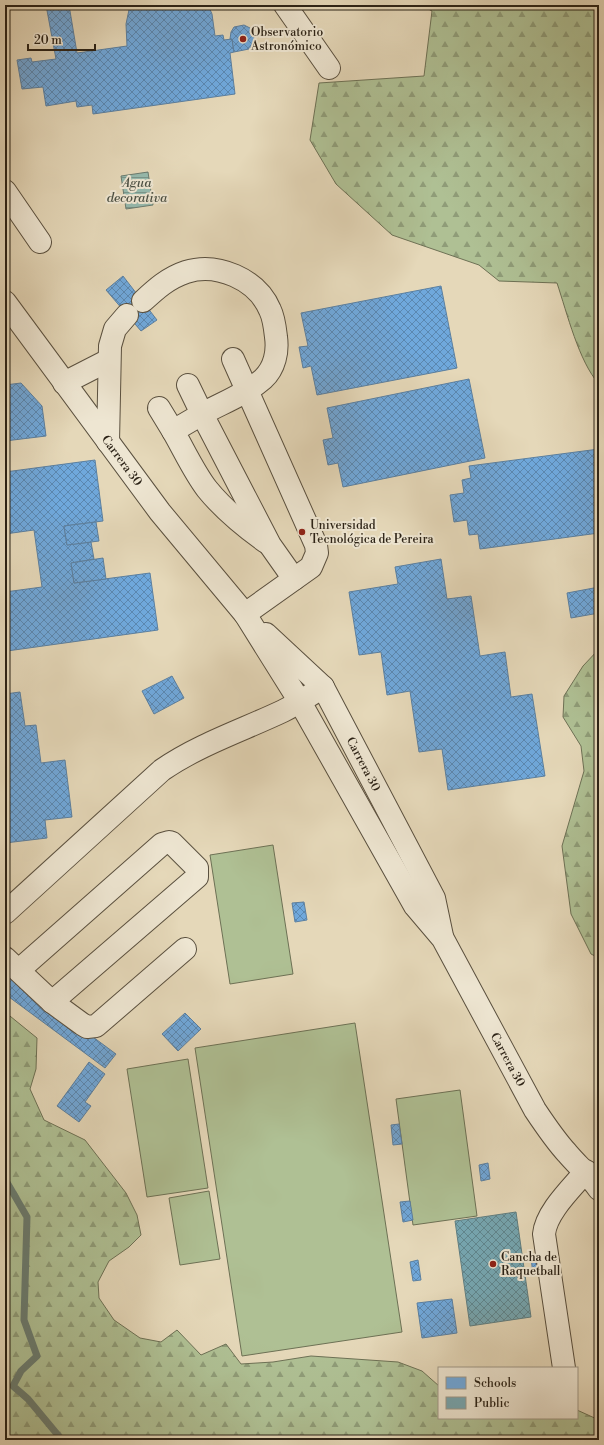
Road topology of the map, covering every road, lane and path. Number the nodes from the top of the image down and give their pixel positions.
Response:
1 (285, 5) edge
2 (329, 68) dead end
3 (5, 191) edge
4 (40, 242) dead end
5 (143, 301) dead end
6 (5, 302) edge
7 (127, 315) dead end
8 (233, 359) dead end
9 (109, 360) junction
10 (64, 384) junction
11 (188, 385) dead end
12 (247, 389) junction
13 (159, 408) dead end
14 (202, 414) junction
15 (173, 431) junction
16 (108, 442) junction
17 (270, 545) junction
18 (294, 579) junction
19 (245, 614) junction
20 (322, 687) junction
21 (300, 702) junction
22 (5, 913) edge
23 (443, 939) junction
24 (185, 949) dead end
25 (12, 964) edge
26 (52, 1002) junction
27 (592, 1175) edge
28 (599, 1189) edge
29 (564, 1367) edge

1 - 2 street
3 - 4 street
5 - 12 street
6 - 10 street, Carrera 30
7 - 9 street
8 - 12 street
9 - 10 street
9 - 16 street
10 - 16 street, Carrera 30
11 - 14 street
12 - 14 street
12 - 18 street
13 - 15 street
14 - 15 street
14 - 17 street
15 - 17 street
16 - 19 street, Carrera 30
17 - 18 street
18 - 19 street
19 - 20 street, Carrera 30
19 - 21 street, Carrera 30
20 - 21 street
20 - 23 street, Carrera 30
21 - 22 street
21 - 23 street, Carrera 30
23 - 27 street, Carrera 30
24 - 26 street
25 - 26 street
25 - 26 street
27 - 28 street, Carrera 30
27 - 29 street

